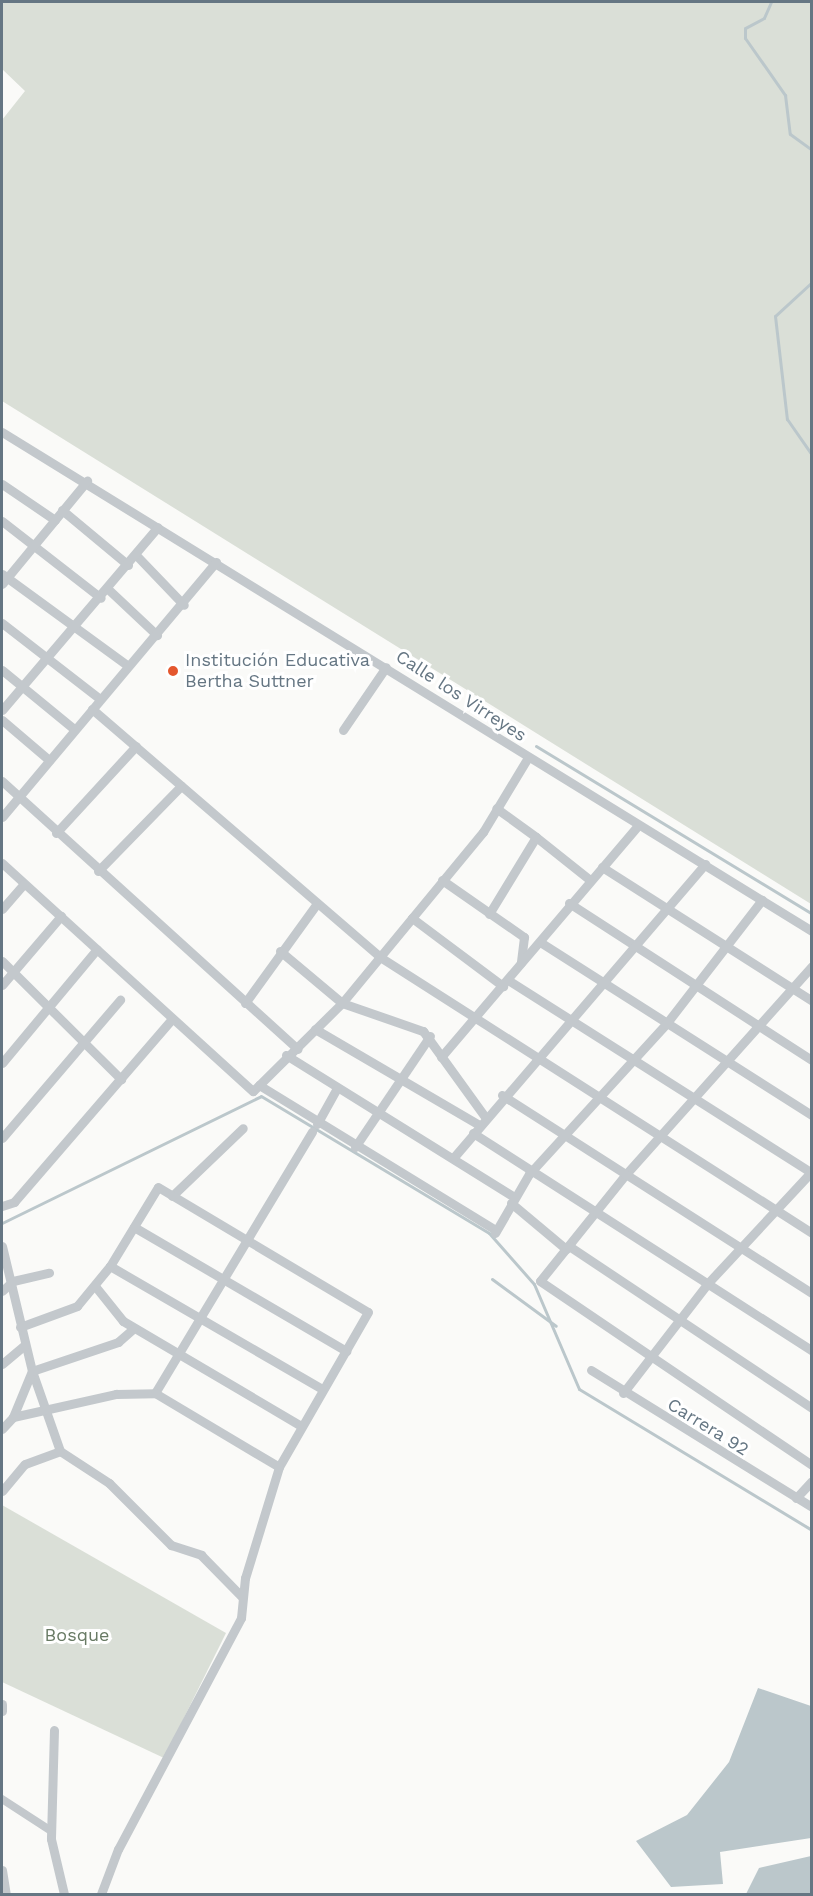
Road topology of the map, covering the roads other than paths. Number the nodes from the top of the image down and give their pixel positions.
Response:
1 (2, 432) edge
2 (87, 481) junction
3 (2, 484) edge
4 (62, 510) junction
5 (55, 520) junction
6 (2, 521) edge
7 (158, 527) junction
8 (34, 549) junction
9 (136, 555) junction
10 (216, 562) junction
11 (128, 565) junction
12 (3, 579) edge
13 (109, 590) junction
14 (101, 598) junction
15 (184, 605) junction
16 (2, 623) edge
17 (76, 624) junction
18 (157, 635) junction
19 (49, 655) junction
20 (128, 666) junction
21 (386, 667) junction
22 (2, 670) edge
23 (24, 685) junction
24 (100, 699) junction
25 (92, 709) junction
26 (2, 710) edge
27 (2, 720) edge
28 (74, 729) junction
29 (343, 730) dead end
30 (136, 746) junction
31 (527, 759) junction
32 (49, 760) junction
33 (2, 781) edge
34 (181, 786) junction
35 (18, 798) junction
36 (496, 808) junction
37 (2, 817) edge
38 (636, 828) junction
39 (56, 833) junction
40 (536, 837) junction
41 (2, 863) edge
42 (705, 864) junction
43 (602, 867) junction
44 (98, 871) junction
45 (442, 880) junction
46 (590, 880) junction
47 (24, 884) junction
48 (762, 900) junction
49 (569, 903) junction
50 (316, 905) junction
51 (2, 909) edge
52 (664, 910) junction
53 (489, 914) junction
54 (61, 916) junction
55 (412, 918) junction
56 (812, 931) edge
57 (524, 937) junction
58 (539, 943) junction
59 (635, 947) junction
60 (97, 949) junction
61 (728, 949) junction
62 (280, 951) junction
63 (380, 957) junction
64 (2, 961) edge
65 (521, 963) junction
66 (812, 966) edge
67 (14, 973) junction
68 (505, 983) junction
69 (603, 984) junction
70 (2, 985) edge
71 (698, 986) junction
72 (792, 989) junction
73 (120, 1000) dead end
74 (812, 1001) edge
75 (245, 1003) junction
76 (342, 1003) junction
77 (47, 1007) junction
78 (476, 1018) junction
79 (172, 1019) junction
80 (571, 1022) junction
81 (666, 1024) junction
82 (759, 1027) junction
83 (315, 1029) junction
84 (430, 1036) junction
85 (86, 1044) junction
86 (298, 1049) junction
87 (286, 1055) junction
88 (441, 1057) junction
89 (534, 1060) junction
90 (812, 1060) edge
91 (634, 1062) junction
92 (2, 1063) edge
93 (728, 1063) junction
94 (402, 1078) junction
95 (121, 1079) junction
96 (259, 1085) junction
97 (337, 1088) junction
98 (502, 1095) junction
99 (598, 1098) junction
100 (697, 1100) junction
101 (379, 1110) junction
102 (812, 1115) edge
103 (479, 1125) junction
104 (243, 1128) dead end
105 (314, 1128) junction
106 (564, 1135) junction
107 (660, 1136) junction
108 (2, 1138) edge
109 (355, 1148) junction
110 (454, 1157) junction
111 (811, 1172) edge
112 (529, 1174) junction
113 (626, 1174) junction
114 (172, 1196) junction
115 (512, 1200) junction
116 (2, 1206) edge
117 (775, 1210) junction
118 (595, 1211) junction
119 (134, 1227) junction
120 (812, 1233) edge
121 (249, 1239) junction
122 (2, 1246) edge
123 (567, 1247) junction
124 (740, 1248) junction
125 (111, 1266) junction
126 (49, 1273) dead end
127 (222, 1281) junction
128 (708, 1283) junction
129 (95, 1286) junction
130 (5, 1287) edge
131 (812, 1293) edge
132 (679, 1318) junction
133 (199, 1320) junction
134 (20, 1327) junction
135 (134, 1328) junction
136 (25, 1345) junction
137 (812, 1351) edge
138 (346, 1352) junction
139 (178, 1354) junction
140 (646, 1357) junction
141 (2, 1364) edge
142 (591, 1370) dead end
143 (32, 1371) junction
144 (322, 1389) junction
145 (155, 1393) junction
146 (622, 1393) junction
147 (812, 1408) edge
148 (46, 1412) junction
149 (13, 1417) junction
150 (301, 1426) junction
151 (2, 1429) edge
152 (60, 1451) junction
153 (812, 1465) edge
154 (279, 1467) junction
155 (812, 1481) edge
156 (2, 1491) edge
157 (796, 1498) junction
158 (812, 1507) edge
159 (242, 1597) junction
160 (2, 1704) edge
161 (2, 1711) edge
162 (54, 1730) dead end
163 (2, 1799) edge
164 (51, 1831) junction
165 (2, 1870) edge
166 (6, 1894) edge
167 (64, 1894) edge
168 (101, 1894) edge

1 - 2 street, Calle los Virreyes
2 - 4 street
2 - 7 street, Calle los Virreyes
3 - 5 street
4 - 5 street
4 - 11 street
5 - 8 street
6 - 8 street
7 - 9 street
7 - 10 street, Calle los Virreyes
8 - 12 street
8 - 14 street
9 - 11 street
9 - 15 street
10 - 15 street
10 - 21 street, Calle los Virreyes
11 - 13 street
12 - 17 street
13 - 14 street
13 - 18 street
14 - 17 street
15 - 18 street
16 - 19 street
17 - 19 street
17 - 20 street
18 - 20 street
19 - 23 street
19 - 24 street
20 - 24 street
21 - 29 street
21 - 31 street, Calle los Virreyes
22 - 23 street
23 - 26 street
23 - 28 street
24 - 25 street
25 - 28 street
25 - 30 street
27 - 32 street
28 - 32 street
30 - 34 street
30 - 39 street
31 - 36 street
31 - 38 street, Calle los Virreyes
32 - 35 street
33 - 35 street
34 - 44 street
34 - 50 street
35 - 37 street
35 - 39 street
36 - 40 street
36 - 45 street
38 - 42 street, Calle los Virreyes
38 - 43 street
39 - 44 street
40 - 46 street
40 - 53 street
41 - 47 street
42 - 48 street, Calle los Virreyes
42 - 52 street
43 - 46 street
43 - 52 street
44 - 75 street
45 - 53 street
45 - 55 street
46 - 49 street
47 - 51 street
47 - 54 street
48 - 56 street, Calle los Virreyes
48 - 61 street
49 - 58 street
49 - 59 street
50 - 62 street
50 - 63 street
52 - 59 street
52 - 61 street
53 - 57 street
54 - 60 street
54 - 67 street
55 - 63 street
55 - 68 street
57 - 58 street
57 - 65 street
58 - 65 street
58 - 69 street
59 - 69 street
59 - 71 street
60 - 77 street
60 - 79 street
61 - 71 street
61 - 72 street
62 - 75 street
62 - 76 street
63 - 76 street
63 - 78 street
64 - 67 street
65 - 68 street
66 - 72 street
67 - 70 street
67 - 77 street
68 - 78 street
68 - 80 street
69 - 80 street
69 - 81 street
71 - 81 street
71 - 82 street
72 - 74 street
72 - 82 street
73 - 85 street
75 - 86 street
76 - 83 street
76 - 84 street
77 - 85 street
77 - 92 street
78 - 88 street
78 - 89 street
79 - 95 street
79 - 96 street
80 - 89 street
80 - 91 street
81 - 91 street
81 - 93 street
82 - 90 street
82 - 93 street
83 - 86 street
83 - 94 street
84 - 88 street
84 - 94 street
85 - 95 street
85 - 108 street
86 - 87 street
87 - 96 street
87 - 97 street
88 - 103 street
89 - 98 street
89 - 99 street
91 - 99 street
91 - 100 street
93 - 100 street
93 - 102 street
94 - 101 street
94 - 103 street
95 - 116 street
96 - 105 street
97 - 101 street
97 - 105 street
98 - 103 street
98 - 106 street
99 - 106 street
99 - 107 street
100 - 107 street
100 - 111 street
101 - 109 street
101 - 110 street
103 - 110 street
103 - 112 street
104 - 114 street
105 - 109 street
105 - 121 street
106 - 112 street
106 - 113 street
107 - 113 street
107 - 117 street
109 - 115 street
110 - 115 street
111 - 117 street
112 - 115 street
112 - 118 street
113 - 118 street
113 - 124 street
114 - 119 street
114 - 121 street
115 - 123 street
117 - 120 street
117 - 124 street
118 - 123 street
118 - 128 street
119 - 125 street
119 - 127 street
121 - 127 street
121 - 138 street
122 - 130 street
123 - 132 street
123 - 140 street
124 - 128 street
124 - 131 street
125 - 129 street
125 - 133 street
126 - 130 street
127 - 133 street
127 - 138 street
128 - 132 street
128 - 137 street
129 - 134 street
129 - 135 street
130 - 134 street
132 - 140 street
132 - 147 street
133 - 139 street
133 - 144 street
134 - 136 street
135 - 139 street
135 - 143 street
136 - 141 street
136 - 143 street
138 - 144 street
139 - 145 street
139 - 150 street
140 - 146 street
140 - 153 street
142 - 146 street, Carrera 92
143 - 148 street
143 - 149 street
144 - 150 street
145 - 148 street
145 - 154 street
146 - 157 street, Carrera 92
148 - 149 street
148 - 152 street
149 - 151 street
150 - 154 street
152 - 156 street
152 - 159 street
154 - 159 street
155 - 157 street
157 - 158 street, Carrera 92
159 - 168 street
160 - 161 street
162 - 164 street
163 - 164 street
164 - 167 street
165 - 166 street

